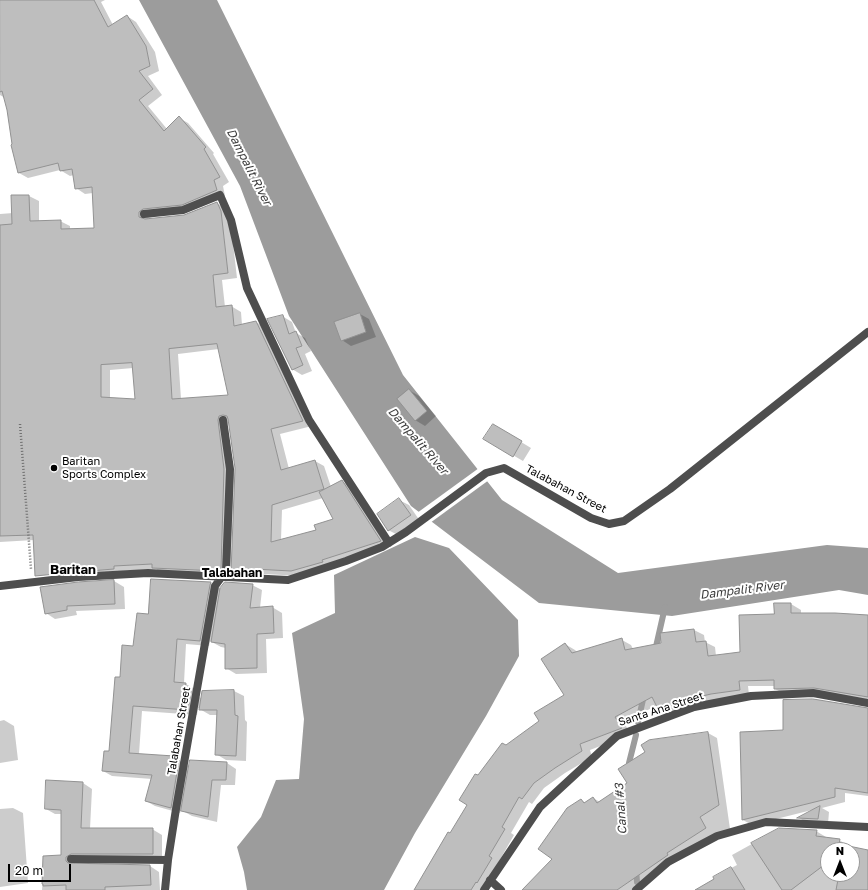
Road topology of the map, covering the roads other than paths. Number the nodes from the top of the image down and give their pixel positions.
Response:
1 (144, 214) dead end
2 (868, 332) edge
3 (222, 420) dead end
4 (389, 543) junction
5 (222, 578) junction
6 (0, 586) edge
7 (868, 703) edge
8 (868, 827) edge
9 (71, 859) dead end
10 (168, 860) junction
11 (490, 880) junction
12 (165, 890) edge
13 (484, 890) edge
14 (501, 890) edge
15 (636, 890) edge

1 - 4 street
2 - 4 street, Talabahan Street
3 - 5 street
4 - 5 street, Talabahan Street
5 - 6 street, Talabahan Street
5 - 10 street, Talabahan Street
7 - 11 street, Santa Ana Street
8 - 15 street
9 - 10 street
10 - 12 street, Talabahan Street
11 - 13 street, Santa Ana Street
11 - 14 street

